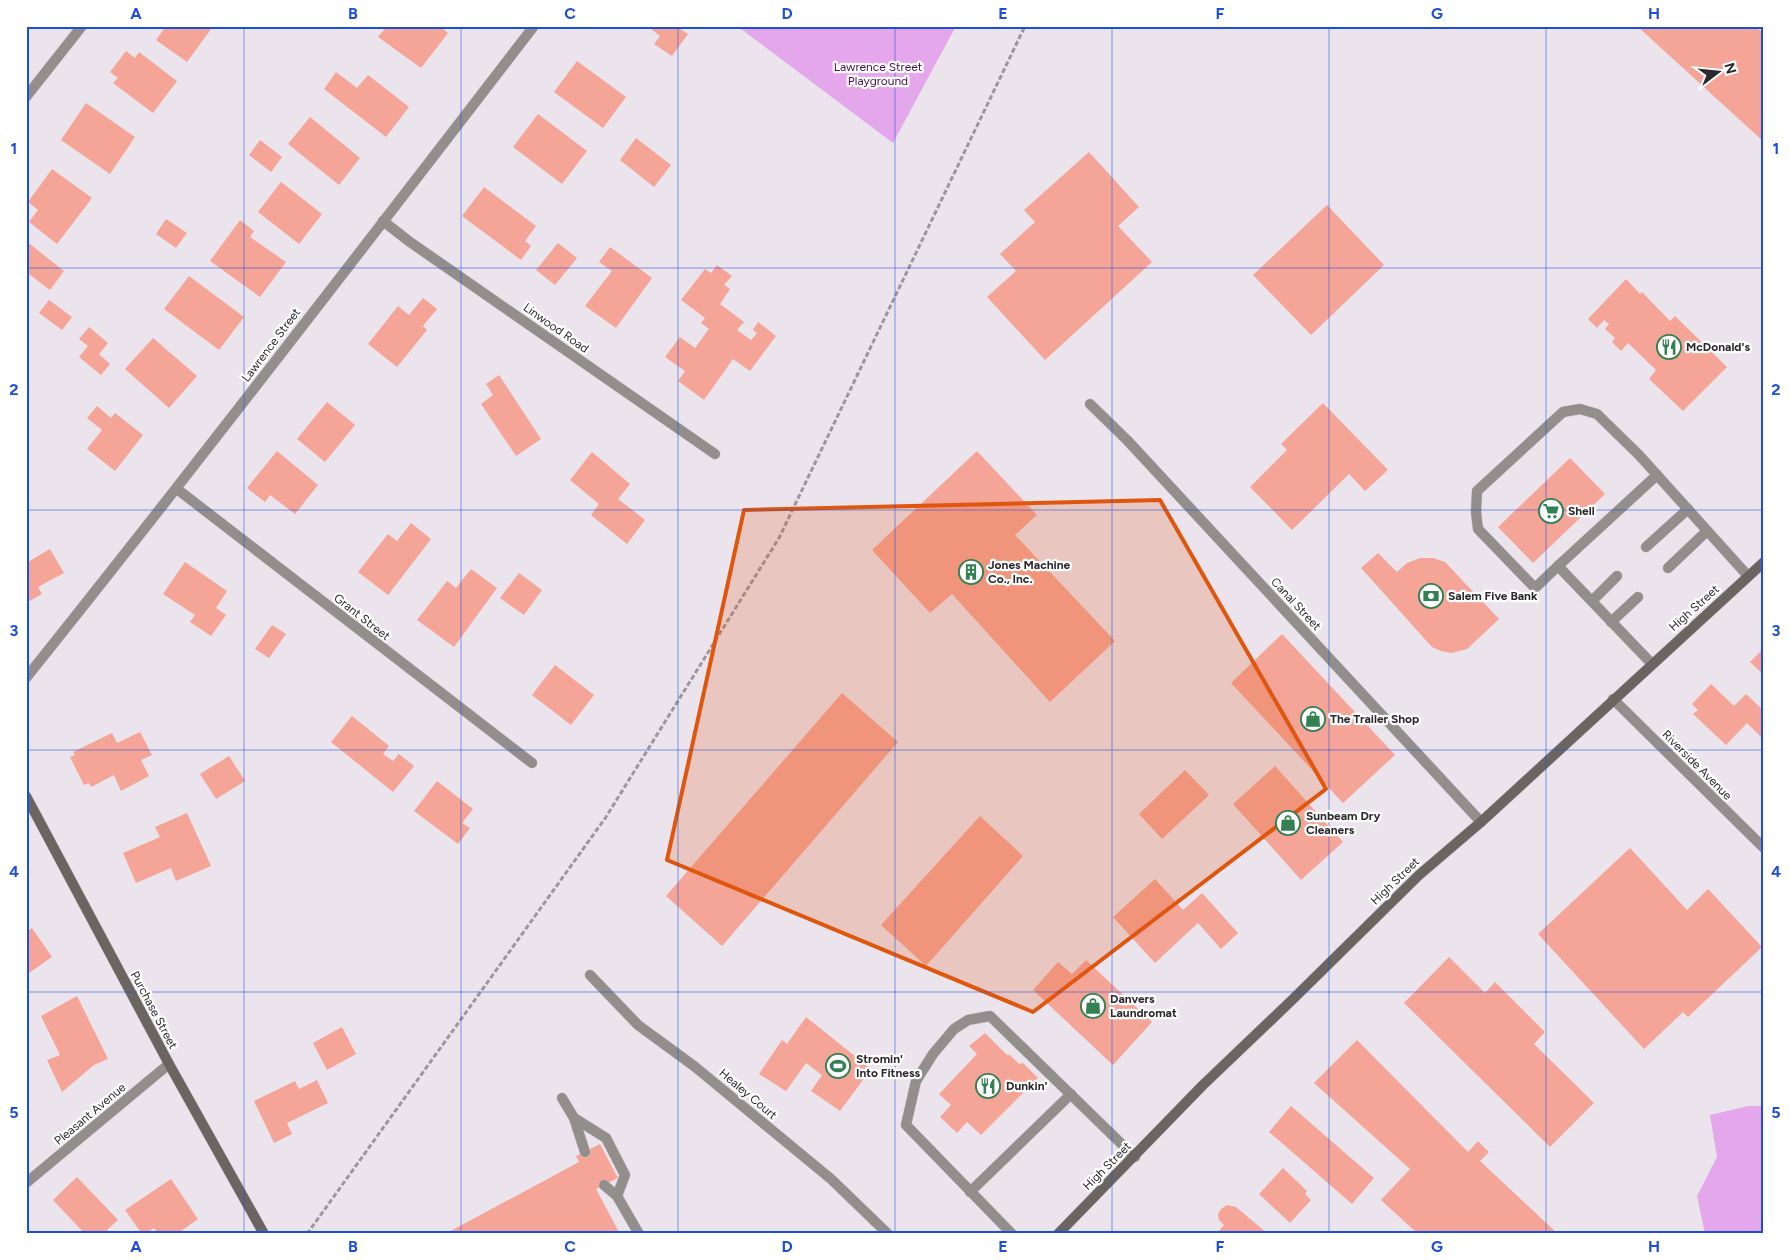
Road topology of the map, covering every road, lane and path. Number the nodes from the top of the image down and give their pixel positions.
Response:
1 (82, 26) edge
2 (534, 26) edge
3 (1025, 26) edge
4 (26, 97) edge
5 (383, 221) junction
6 (1090, 404) dead end
7 (715, 454) dead end
8 (1657, 475) junction
9 (177, 489) junction
10 (1688, 509) junction
11 (1708, 531) junction
12 (1646, 547) dead end
13 (1764, 562) edge
14 (1558, 566) junction
15 (1668, 568) dead end
16 (1617, 576) dead end
17 (1748, 576) junction
18 (1638, 597) dead end
19 (1592, 601) junction
20 (1611, 622) junction
21 (1652, 664) junction
22 (26, 678) edge
23 (1613, 699) junction
24 (532, 763) dead end
25 (26, 796) edge
26 (1481, 822) junction
27 (1764, 848) edge
28 (590, 975) dead end
29 (169, 1064) junction
30 (1071, 1094) junction
31 (562, 1098) dead end
32 (574, 1118) junction
33 (585, 1152) dead end
34 (1135, 1157) junction
35 (26, 1183) edge
36 (604, 1185) dead end
37 (970, 1192) junction
38 (616, 1196) junction
39 (264, 1234) edge
40 (307, 1234) edge
41 (638, 1234) edge
42 (888, 1234) edge
43 (1012, 1234) edge
44 (1058, 1234) edge

1 - 4 street
2 - 5 street, Lawrence Street
3 - 40 path
5 - 7 street, Linwood Road
5 - 9 street, Lawrence Street
6 - 26 street, Canal Street
8 - 10 street
8 - 14 street
8 - 14 street
9 - 22 street, Lawrence Street
9 - 24 street, Grant Street
10 - 11 street
10 - 12 street
11 - 15 street
11 - 17 street
13 - 17 main road, High Street
14 - 19 street
16 - 19 street
17 - 21 main road, High Street
18 - 20 street
19 - 20 street
20 - 21 street
21 - 23 main road, High Street
23 - 26 main road, High Street
23 - 27 street, Riverside Avenue
25 - 29 main road, Purchase Street
26 - 34 main road, High Street
28 - 42 street, Healey Court
29 - 35 street, Pleasant Avenue
29 - 39 main road, Purchase Street
30 - 34 street
30 - 37 street
30 - 37 street
31 - 32 street
32 - 33 street
32 - 38 street
34 - 44 main road, High Street
36 - 38 street
37 - 43 street
38 - 41 street

